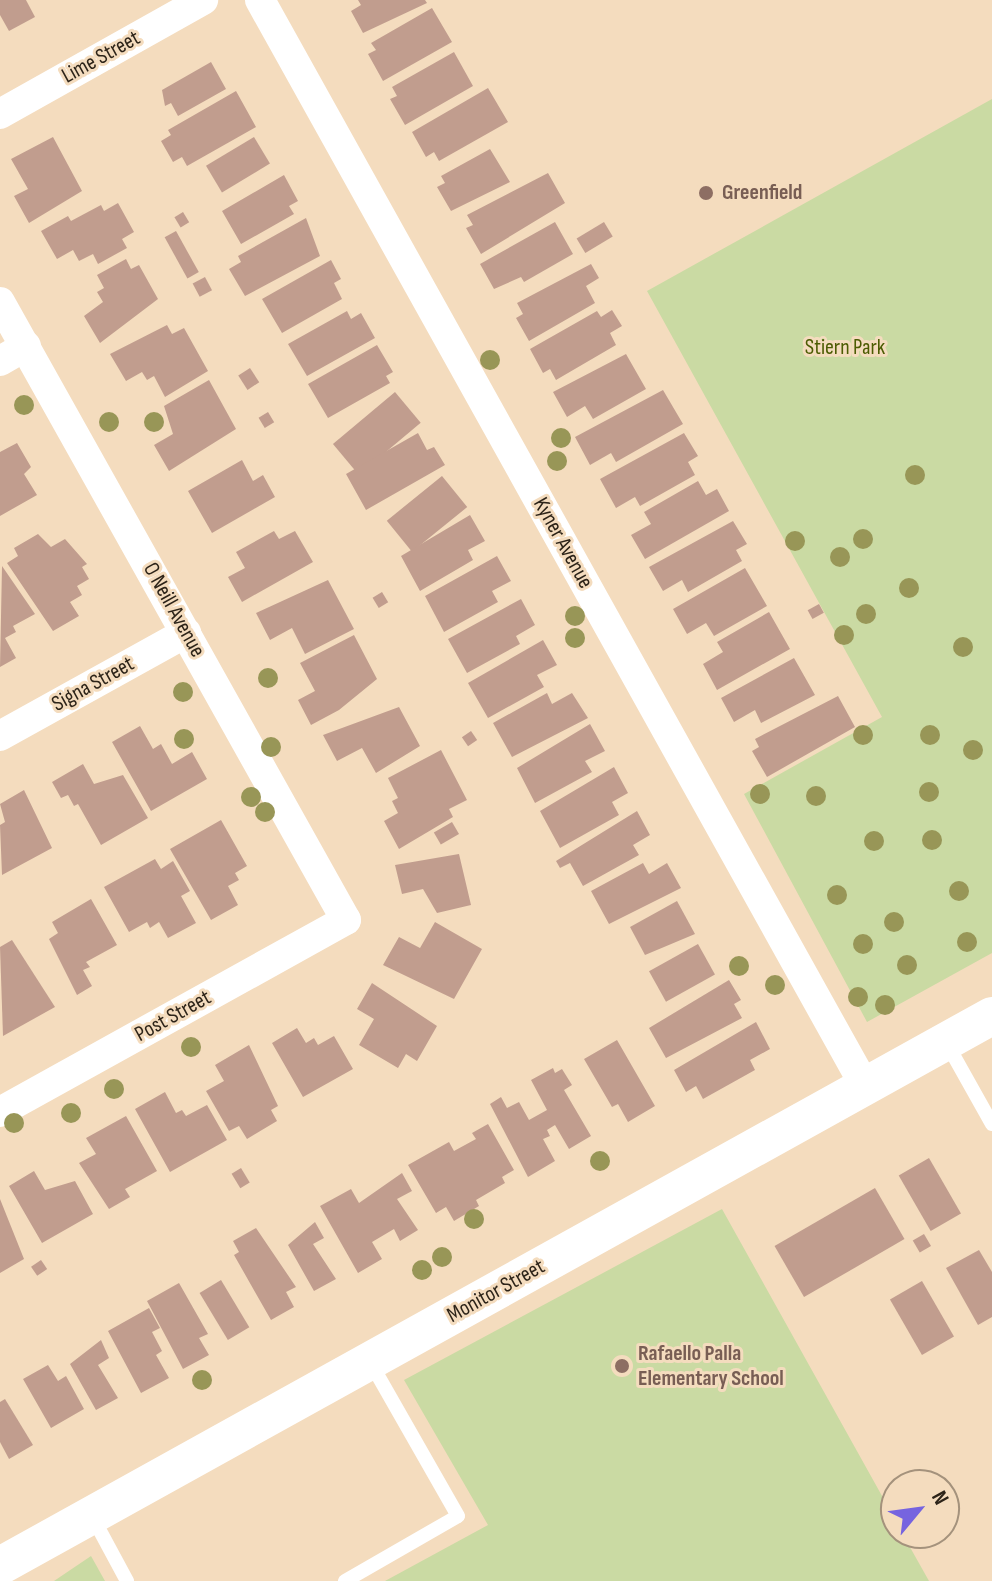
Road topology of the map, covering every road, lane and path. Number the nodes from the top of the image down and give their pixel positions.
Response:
1 (203, 0) edge
2 (260, 0) edge
3 (0, 114) edge
4 (0, 302) edge
5 (26, 346) junction
6 (0, 361) edge
7 (186, 633) junction
8 (0, 736) edge
9 (346, 920) joint
10 (992, 1016) edge
11 (946, 1041) junction
12 (865, 1086) junction
13 (0, 1112) edge
14 (992, 1124) edge
15 (370, 1361) junction
16 (92, 1516) junction
17 (0, 1566) edge
18 (127, 1581) edge
19 (345, 1581) edge

1 - 3 street, Lime Street
2 - 12 street, Kyner Avenue
4 - 5 street, O Neill Avenue
5 - 6 street
5 - 7 street, O Neill Avenue
7 - 8 street, Signa Street
7 - 9 street, O Neill Avenue
9 - 13 street, Post Street
10 - 11 street, Monitor Street
11 - 12 street, Monitor Street
11 - 14 lane
12 - 15 street, Monitor Street
15 - 16 street, Monitor Street
15 - 19 lane
16 - 17 street, Monitor Street
16 - 18 lane

